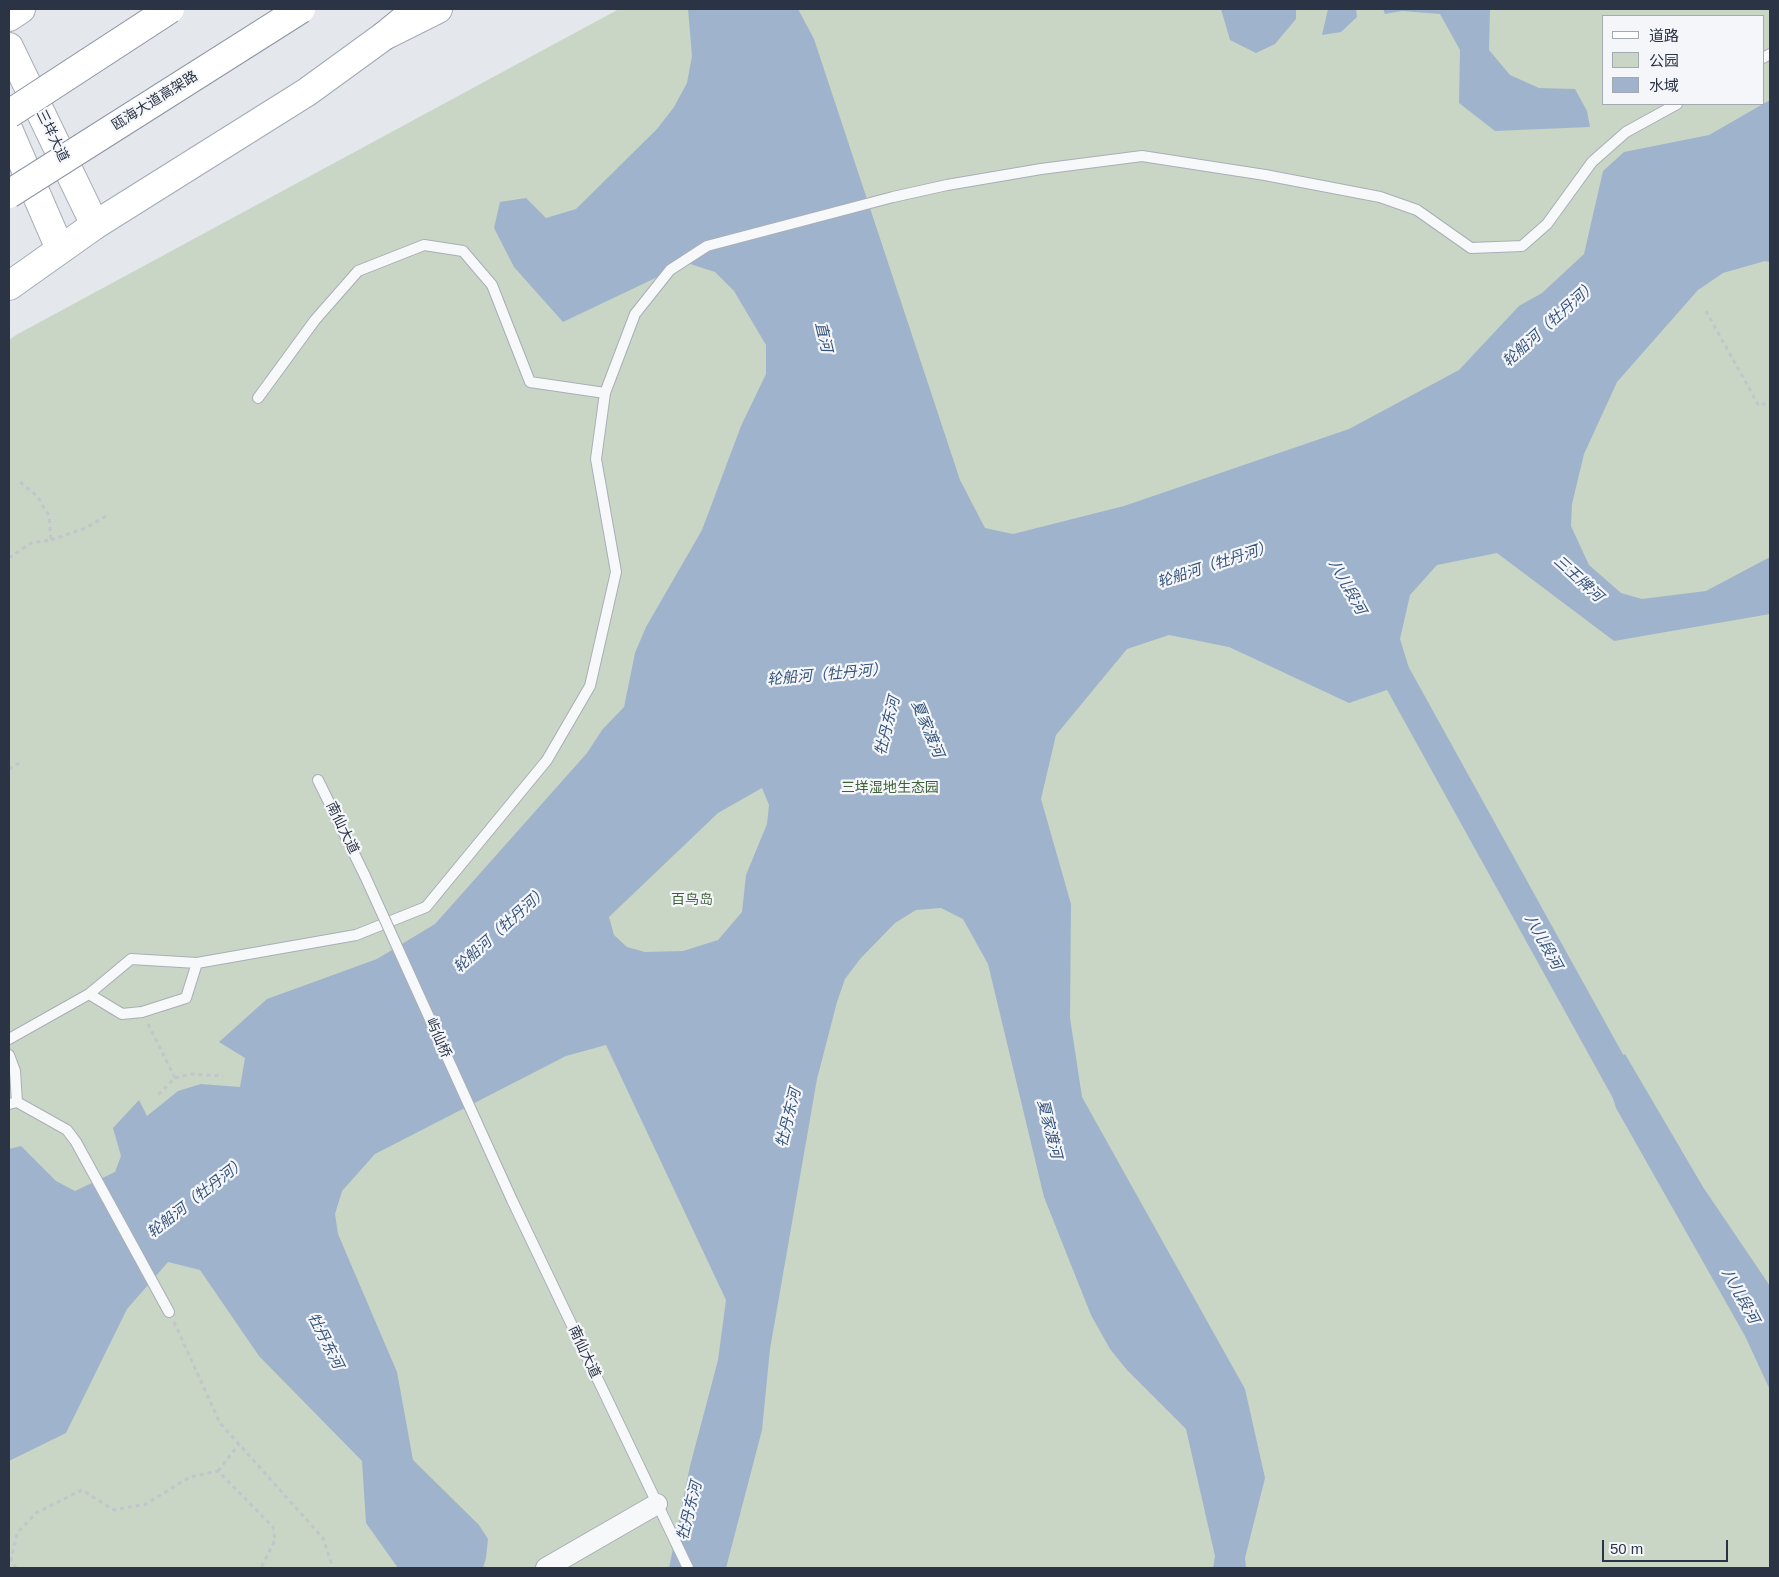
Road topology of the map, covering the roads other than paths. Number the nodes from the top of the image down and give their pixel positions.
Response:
1 (22, 9) edge
2 (170, 9) edge
3 (301, 9) edge
4 (417, 9) edge
5 (438, 9) edge
6 (9, 17) edge
7 (384, 36) junction
8 (9, 47) edge
9 (1675, 105) edge
10 (9, 114) edge
11 (9, 131) edge
12 (9, 194) edge
13 (95, 225) junction
14 (60, 249) junction
15 (9, 286) edge
16 (605, 393) junction
17 (258, 398) dead end
18 (318, 780) dead end
19 (365, 876) joint
20 (197, 963) junction
21 (89, 994) junction
22 (9, 1039) edge
23 (9, 1055) edge
24 (13, 1103) edge
25 (512, 1200) joint
26 (169, 1312) road end
27 (657, 1504) junction
28 (546, 1568) edge
29 (688, 1568) edge

1 - 6 main road
2 - 10 main road, bridge
3 - 12 main road, 瓯海大道高架路, bridge
4 - 7 main road
5 - 7 main road
7 - 13 main road
8 - 13 main road, 三垟大道
9 - 16 lane
11 - 14 main road
13 - 14 main road
14 - 15 main road
16 - 17 lane
16 - 20 lane
18 - 19 lane, 南仙大道
19 - 25 lane, 屿仙桥, bridge
20 - 21 lane
20 - 21 lane
21 - 22 lane
23 - 24 lane
24 - 26 lane
25 - 27 lane, 南仙大道
27 - 28 street
27 - 29 lane, 南仙大道

